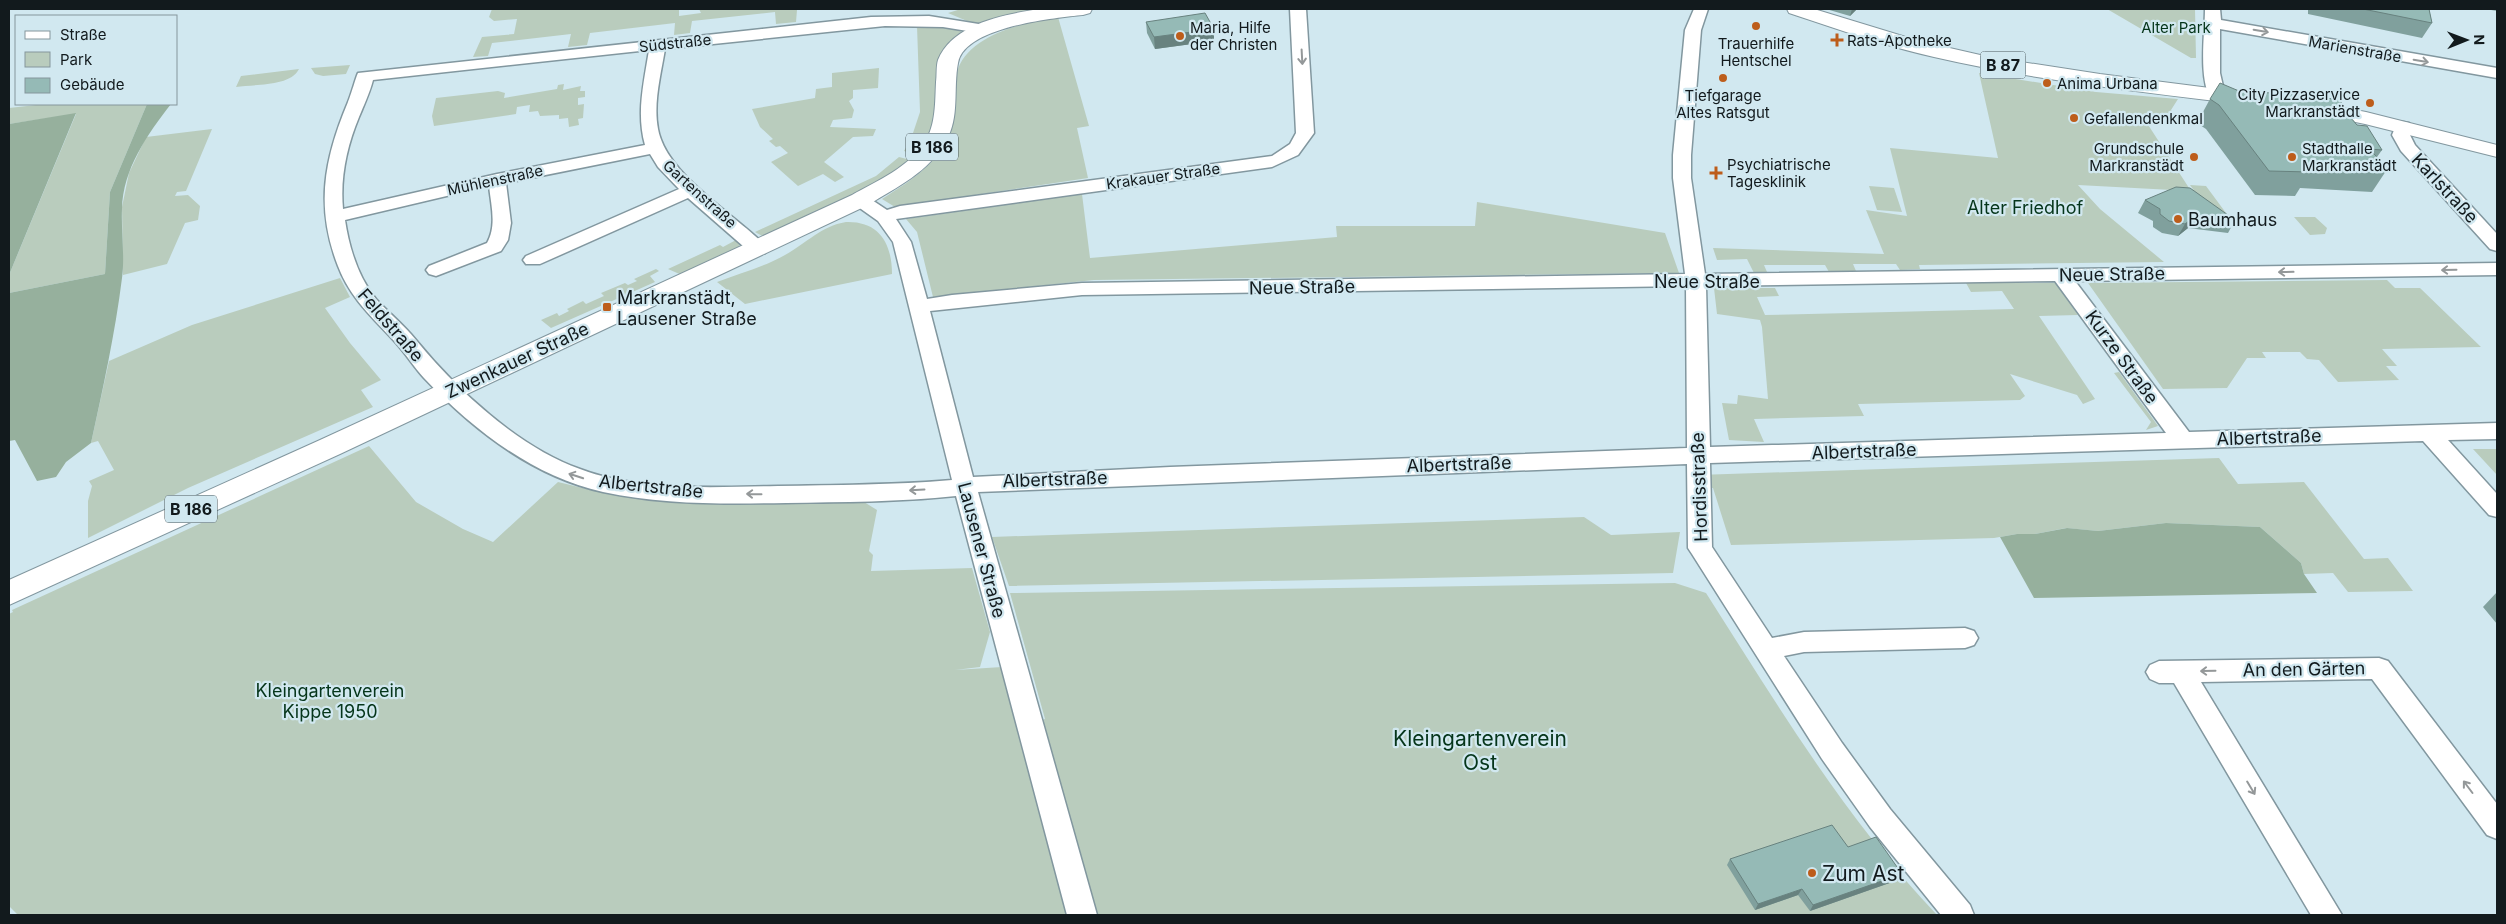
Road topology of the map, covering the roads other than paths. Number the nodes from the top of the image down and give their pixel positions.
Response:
1 (1071, 9) edge
2 (1298, 9) edge
3 (1701, 9) edge
4 (1796, 9) edge
5 (934, 15) edge
6 (2213, 16) edge
7 (986, 29) junction
8 (658, 45) junction
9 (2497, 73) edge
10 (364, 76) joint
11 (2217, 95) junction
12 (2403, 127) junction
13 (655, 148) junction
14 (2497, 152) edge
15 (497, 179) junction
16 (692, 190) junction
17 (860, 200) junction
18 (336, 216) junction
19 (885, 218) junction
20 (503, 230) junction
21 (2497, 245) edge
22 (758, 249) junction
23 (508, 257) dead end
24 (533, 260) dead end
25 (2497, 269) edge
26 (436, 270) dead end
27 (2060, 275) junction
28 (1696, 280) junction
29 (918, 307) junction
30 (452, 390) junction
31 (2497, 431) edge
32 (2428, 432) junction
33 (2183, 440) junction
34 (1697, 456) junction
35 (965, 488) junction
36 (2497, 509) edge
37 (9, 593) edge
38 (1966, 638) dead end
39 (1765, 650) junction
40 (2497, 826) edge
41 (1082, 915) edge
42 (1959, 915) edge
43 (2327, 915) edge

1 - 7 main road, Zwenkauer Straße / B 186
2 -> 19 street, Krakauer Straße
3 - 28 street, Hordisstraße
4 - 11 main road, B 87
5 - 7 street, Südstraße
5 - 8 street, Südstraße
6 -> 9 street, Marienstraße
6 - 11 street
7 - 17 main road, Zwenkauer Straße / B 186
8 - 10 street, Südstraße
8 - 13 street, Gartenstraße
10 - 18 street, Feldstraße
11 - 12 main road, B 87
12 - 14 main road, B 87
12 - 21 street, Karlstraße
13 - 15 street, Mühlenstraße
13 - 16 street, Gartenstraße
15 - 18 street, Mühlenstraße
15 - 20 street
16 - 22 street, Gartenstraße
16 - 24 street
17 - 19 street, Lausener Straße
17 - 22 main road, Zwenkauer Straße / B 186
18 - 30 street, Feldstraße
19 - 29 street, Lausener Straße
20 - 23 street
20 - 26 street
22 - 30 main road, Zwenkauer Straße / B 186
25 -> 27 street, Neue Straße
27 - 28 street, Neue Straße
27 - 33 street, Kurze Straße
28 - 29 street, Neue Straße
28 - 34 street, Hordisstraße
29 - 35 street, Lausener Straße
35 -> 30 street, Albertstraße
30 - 37 main road, Zwenkauer Straße / B 186
31 - 32 street, Albertstraße
32 - 33 street, Albertstraße
32 - 36 street
33 - 34 street, Albertstraße
34 - 35 street, Albertstraße
34 - 39 street, Hordisstraße
35 - 41 street, Lausener Straße
38 - 39 street
39 - 42 street, Hordisstraße
40 -> 43 street, An den Gärten

